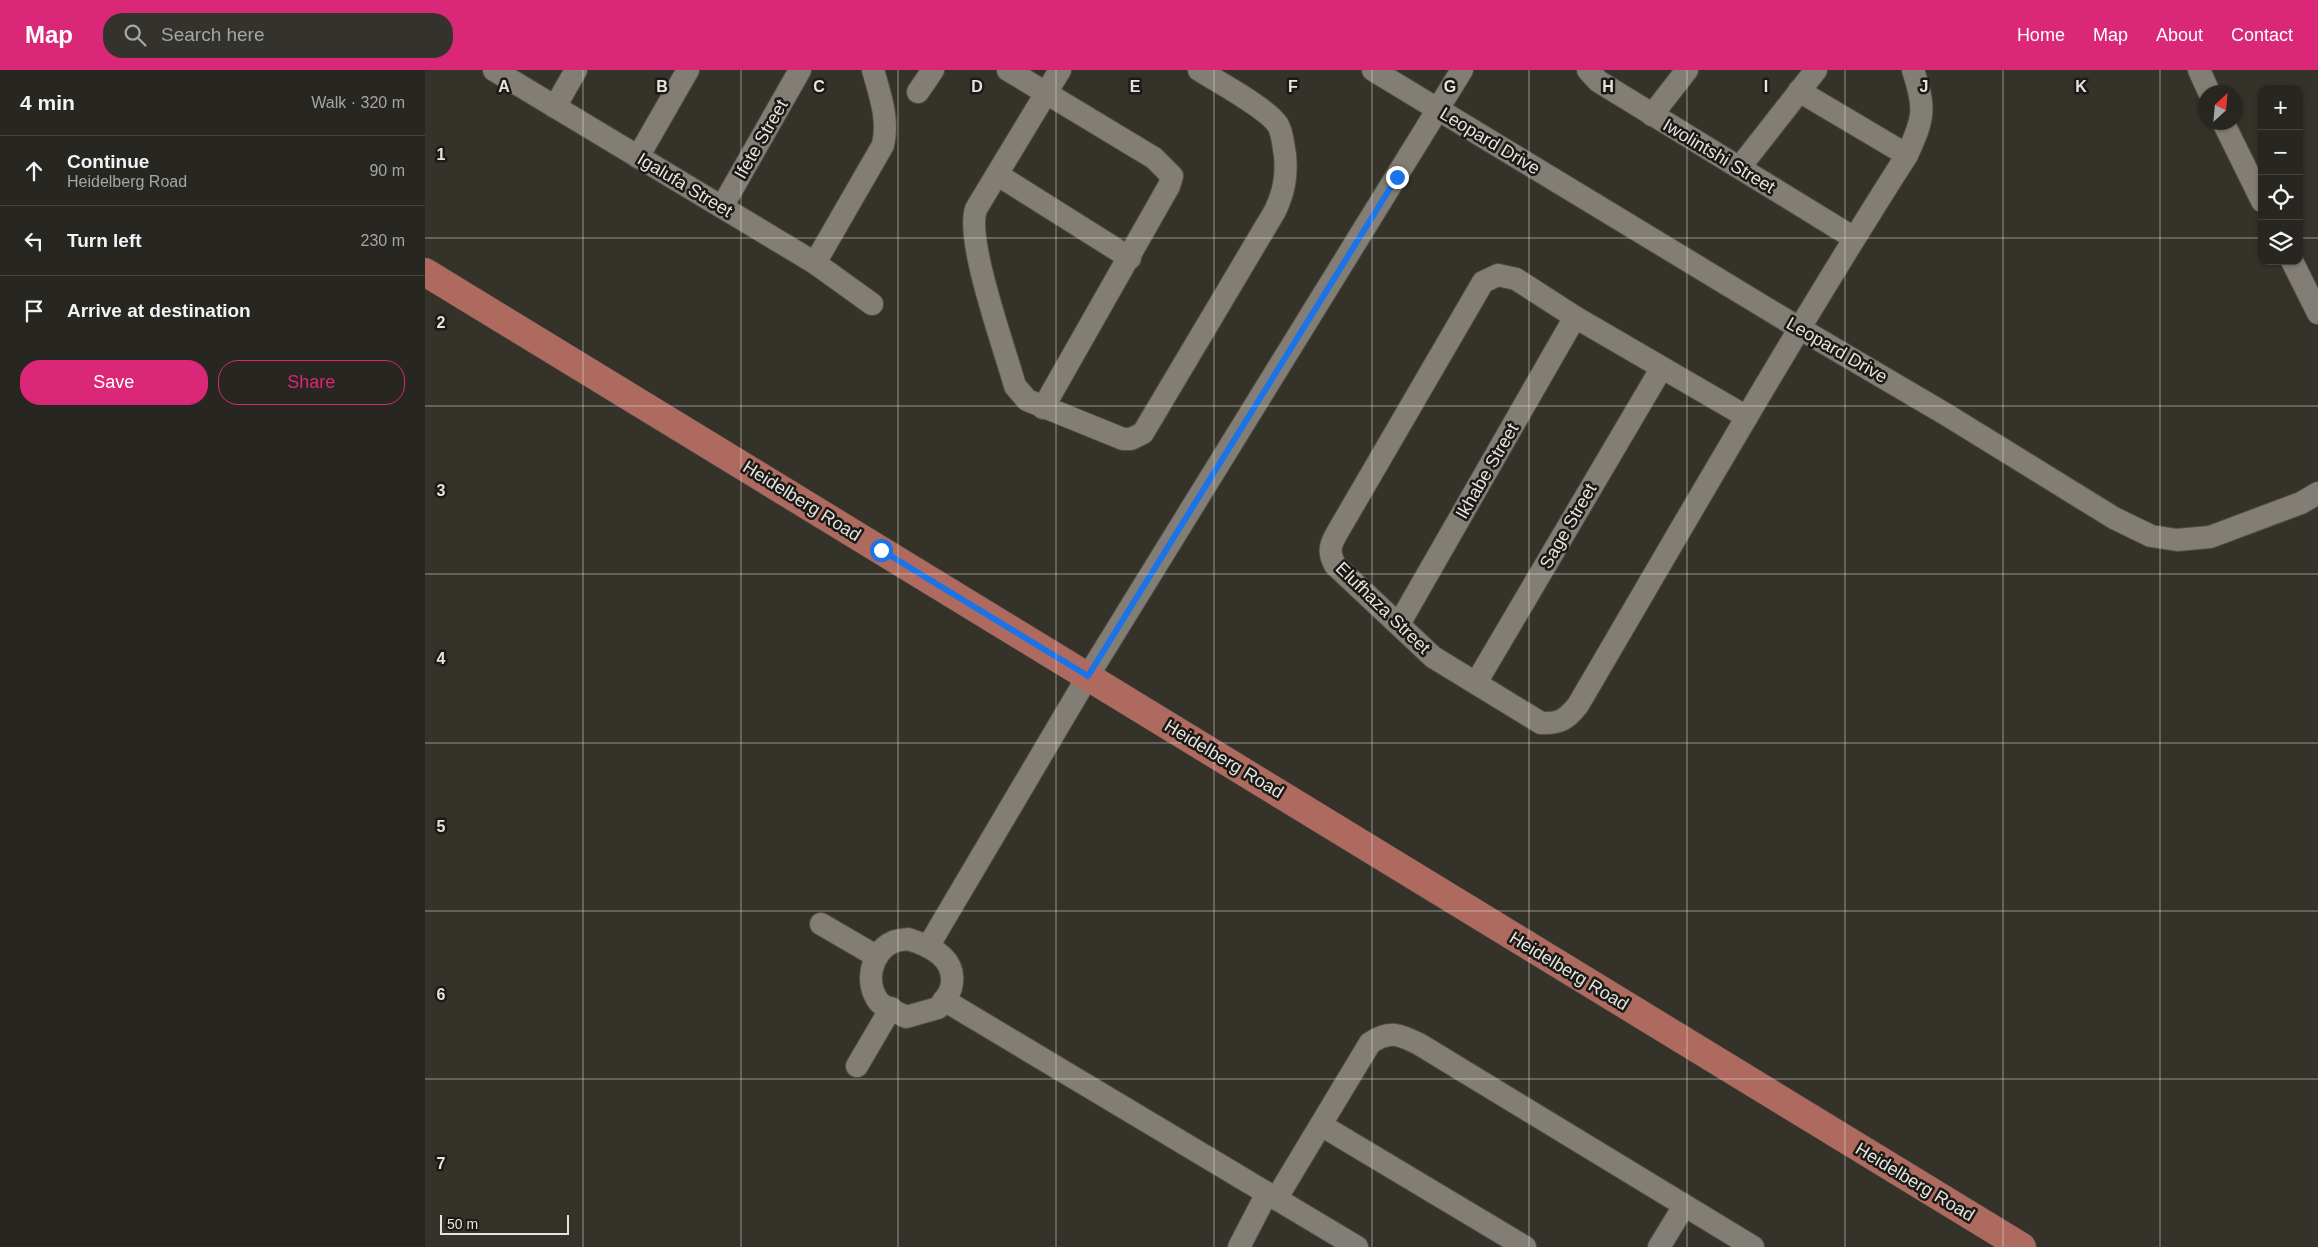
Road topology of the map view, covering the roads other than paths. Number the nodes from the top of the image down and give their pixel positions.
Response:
1 (494, 70) edge
2 (576, 70) edge
3 (688, 70) edge
4 (800, 70) edge
5 (873, 70) edge
6 (933, 70) edge
7 (1008, 70) edge
8 (1060, 70) edge
9 (1199, 70) edge
10 (1373, 70) edge
11 (1462, 70) edge
12 (1588, 70) edge
13 (1687, 70) edge
14 (1816, 70) edge
15 (1913, 70) edge
16 (2199, 70) edge
17 (2206, 85) edge
18 (1799, 91) junction
19 (918, 92) dead end
20 (1046, 93) junction
21 (555, 107) junction
22 (1438, 110) junction
23 (1652, 115) junction
24 (2227, 130) edge
25 (1907, 155) junction
26 (638, 157) junction
27 (1740, 167) junction
28 (998, 175) junction
29 (2258, 193) edge
30 (722, 207) junction
31 (1854, 238) junction
32 (1130, 258) junction
33 (815, 263) junction
34 (2294, 265) edge
35 (425, 272) edge
36 (873, 304) dead end
37 (2318, 313) edge
38 (1575, 317) junction
39 (1799, 328) junction
40 (1661, 369) junction
41 (1043, 408) junction
42 (1747, 418) junction
43 (2318, 493) edge
44 (1399, 624) junction
45 (1088, 676) junction
46 (1476, 683) junction
47 (821, 924) dead end
48 (929, 945) junction
49 (876, 956) junction
50 (944, 1000) junction
51 (891, 1008) junction
52 (857, 1066) dead end
53 (1321, 1124) junction
54 (1272, 1196) junction
55 (1684, 1206) junction
56 (1239, 1247) edge
57 (1357, 1247) edge
58 (1525, 1247) edge
59 (1659, 1247) edge
60 (1753, 1247) edge
61 (2022, 1247) edge

1 - 21 street, Igalufa Street
2 - 21 street
3 - 26 street
4 - 30 street, Ifete Street
5 - 33 street
6 - 19 street
7 - 20 street
8 - 20 street
9 - 41 street
10 - 22 street, Leopard Drive
11 - 22 street
12 - 23 street, Iwolintshi Street
13 - 23 street
14 - 18 street
15 - 25 street
16 - 17 street
18 - 25 street
18 - 27 street
20 - 28 street
20 - 32 street
21 - 26 street, Igalufa Street
22 - 39 street, Leopard Drive
22 - 45 street
23 - 27 street, Iwolintshi Street
24 - 29 street
25 - 31 street
26 - 30 street, Igalufa Street
27 - 31 street, Iwolintshi Street
28 - 32 street
28 - 41 street
30 - 33 street, Igalufa Street
31 - 39 street
32 - 41 street
33 - 36 street, Igalufa Street
34 - 37 street
35 - 45 main road, Heidelberg Road
38 - 40 street, Elufhaza Street
38 - 44 street, Ikhabe Street
38 - 44 street, Elufhaza Street
39 - 42 street, Elufhaza Street
39 - 43 street, Leopard Drive
40 - 42 street, Elufhaza Street
40 - 46 street, Sage Street
42 - 46 street, Elufhaza Street
44 - 46 street, Elufhaza Street
45 - 48 street
45 - 61 main road, Heidelberg Road
47 - 49 street
48 - 49 street
48 - 50 street
49 - 51 street
50 - 51 street
50 - 54 street
51 - 52 street
53 - 54 street
53 - 55 street
53 - 58 street
54 - 56 street
54 - 57 street
55 - 59 street
55 - 60 street

